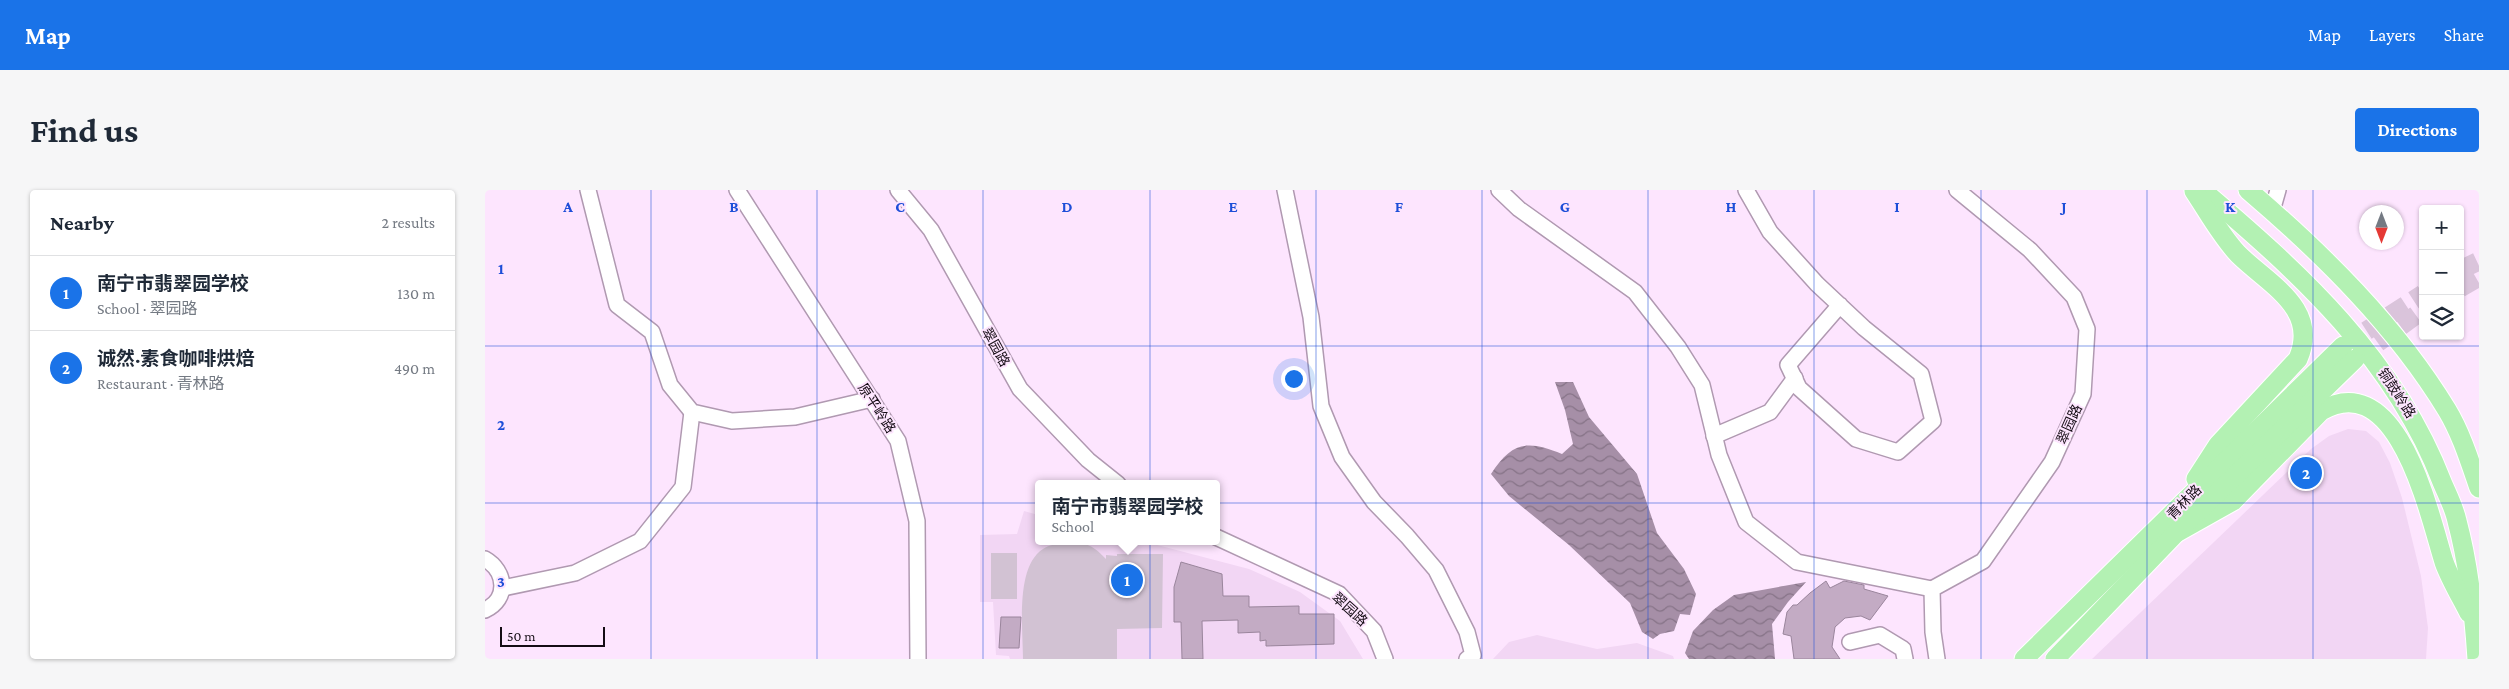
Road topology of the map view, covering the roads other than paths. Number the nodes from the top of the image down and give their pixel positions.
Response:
1 (588, 190) edge
2 (737, 190) edge
3 (898, 190) edge
4 (1285, 190) edge
5 (1499, 190) edge
6 (1746, 190) edge
7 (1957, 190) edge
8 (2193, 190) edge
9 (2202, 190) edge
10 (2248, 190) edge
11 (2278, 190) edge
12 (2272, 211) junction
13 (1840, 306) junction
14 (1795, 378) junction
15 (872, 399) junction
16 (692, 412) junction
17 (1714, 436) junction
18 (1113, 480) edge
19 (2479, 488) edge
20 (2175, 511) junction
21 (2176, 533) junction
22 (1220, 538) edge
23 (485, 559) edge
24 (503, 588) junction
25 (1932, 589) junction
26 (485, 610) edge
27 (2474, 623) junction
28 (1850, 642) dead end
29 (918, 659) edge
30 (1385, 659) edge
31 (1467, 659) edge
32 (1905, 659) edge
33 (1937, 659) edge
34 (2025, 659) edge
35 (2055, 659) edge
36 (2477, 659) edge

1 - 16 street
2 - 15 street, 原平岭路
3 - 18 street, 翠园路
4 - 31 street
5 - 17 street
6 - 13 street
7 - 25 street, 翠园路
8 - 20 main road
9 - 27 main road, 铜鼓岭路
10 - 12 main road
11 - 12 street
12 - 19 main road
13 - 14 street
13 - 14 street
14 - 17 street
15 - 16 street
15 - 29 street, 原平岭路
16 - 24 street
17 - 25 street
20 - 21 main road, 青林路
20 - 34 main road, 青林路
21 - 27 main road
21 - 35 main road, 青林路
22 - 30 street, 翠园路
23 - 24 street
24 - 26 street
25 - 33 street
27 - 36 main road, 铜鼓岭路
28 - 32 street

